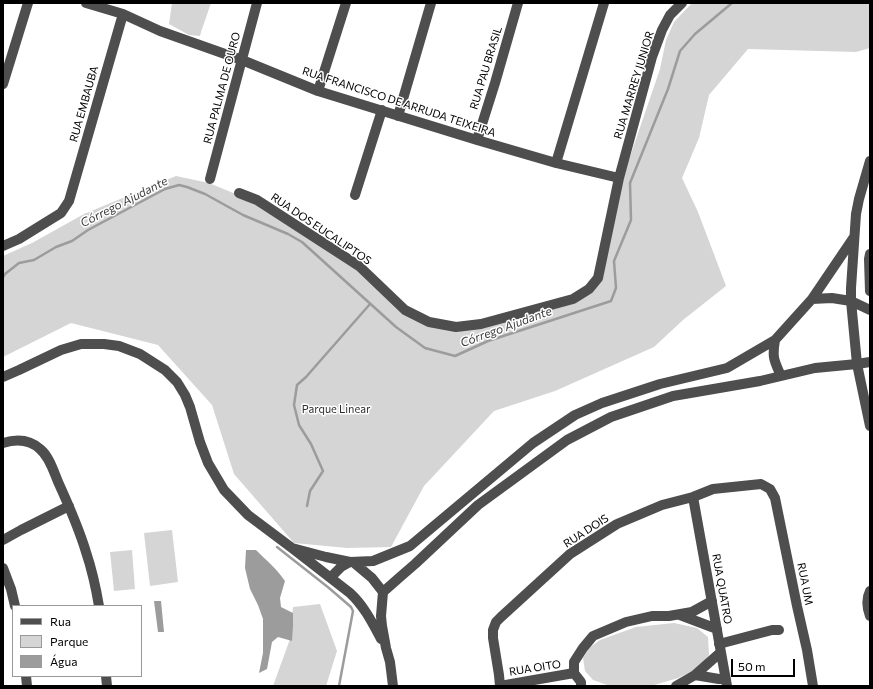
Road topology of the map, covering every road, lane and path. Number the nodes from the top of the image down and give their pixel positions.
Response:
1 (28, 3) edge
2 (86, 3) edge
3 (257, 3) edge
4 (346, 3) edge
5 (431, 3) edge
6 (518, 3) edge
7 (604, 3) edge
8 (682, 3) edge
9 (123, 14) junction
10 (242, 60) junction
11 (3, 84) edge
12 (318, 91) junction
13 (382, 110) junction
14 (398, 116) junction
15 (476, 140) junction
16 (556, 163) junction
17 (869, 165) edge
18 (619, 178) junction
19 (210, 179) dead end
20 (239, 193) dead end
21 (355, 195) dead end
22 (854, 237) junction
23 (3, 246) edge
24 (870, 254) edge
25 (870, 291) edge
26 (812, 299) junction
27 (851, 301) junction
28 (870, 310) edge
29 (775, 340) junction
30 (870, 362) edge
31 (858, 364) junction
32 (781, 376) junction
33 (3, 377) edge
34 (870, 426) edge
35 (3, 443) edge
36 (770, 489) joint
37 (693, 497) junction
38 (69, 506) junction
39 (3, 540) edge
40 (292, 548) junction
41 (351, 562) junction
42 (3, 568) edge
43 (331, 577) junction
44 (870, 591) edge
45 (383, 592) junction
46 (712, 601) junction
47 (15, 605) edge
48 (99, 605) edge
49 (676, 614) junction
50 (870, 616) edge
51 (717, 629) junction
52 (779, 630) dead end
53 (386, 648) junction
54 (720, 648) junction
55 (574, 673) junction
56 (695, 675) junction
57 (726, 683) edge
58 (583, 685) edge
59 (393, 686) edge
60 (500, 686) edge
61 (676, 686) edge
62 (813, 686) edge

1 - 11 street
2 - 9 street, RUA FRANCISCO DE ARRUDA TEIXEIRA
3 - 10 street, RUA PALMA DE OURO
4 - 12 street
5 - 14 street
6 - 15 street, RUA PAU BRASIL
7 - 16 street
8 - 18 street, RUA MARREY JUNIOR
9 - 10 street, RUA FRANCISCO DE ARRUDA TEIXEIRA
9 - 23 street, RUA EMBAUBA
10 - 12 street, RUA FRANCISCO DE ARRUDA TEIXEIRA
10 - 19 street, RUA PALMA DE OURO
12 - 13 street, RUA FRANCISCO DE ARRUDA TEIXEIRA
13 - 14 street, RUA FRANCISCO DE ARRUDA TEIXEIRA
13 - 21 street
14 - 15 street, RUA FRANCISCO DE ARRUDA TEIXEIRA
15 - 16 street, RUA FRANCISCO DE ARRUDA TEIXEIRA
16 - 18 street, RUA FRANCISCO DE ARRUDA TEIXEIRA
17 - 22 street
18 - 20 street, RUA DOS EUCALIPTOS
22 - 26 street
22 - 27 street
24 - 25 street
26 - 27 street
26 - 29 street
27 - 28 street
27 - 31 street
29 - 32 street
29 - 41 street
30 - 31 street
31 - 32 street
31 - 34 street
32 - 45 street
33 - 40 street
35 - 38 street
36 - 37 street, RUA DOIS
36 - 62 street, RUA UM
37 - 46 street, RUA QUATRO
37 - 60 street, RUA DOIS
38 - 39 street
38 - 48 street
40 - 41 street
40 - 43 street
41 - 43 street
41 - 45 street
42 - 47 street
43 - 53 street
44 - 50 street
45 - 53 street
46 - 49 street
46 - 51 street, RUA QUATRO
49 - 51 street
49 - 55 street
51 - 54 street, RUA QUATRO
52 - 54 street
53 - 59 street
54 - 56 street
54 - 57 street, RUA QUATRO
55 - 58 street
55 - 60 street, RUA OITO
56 - 57 street
56 - 61 street

